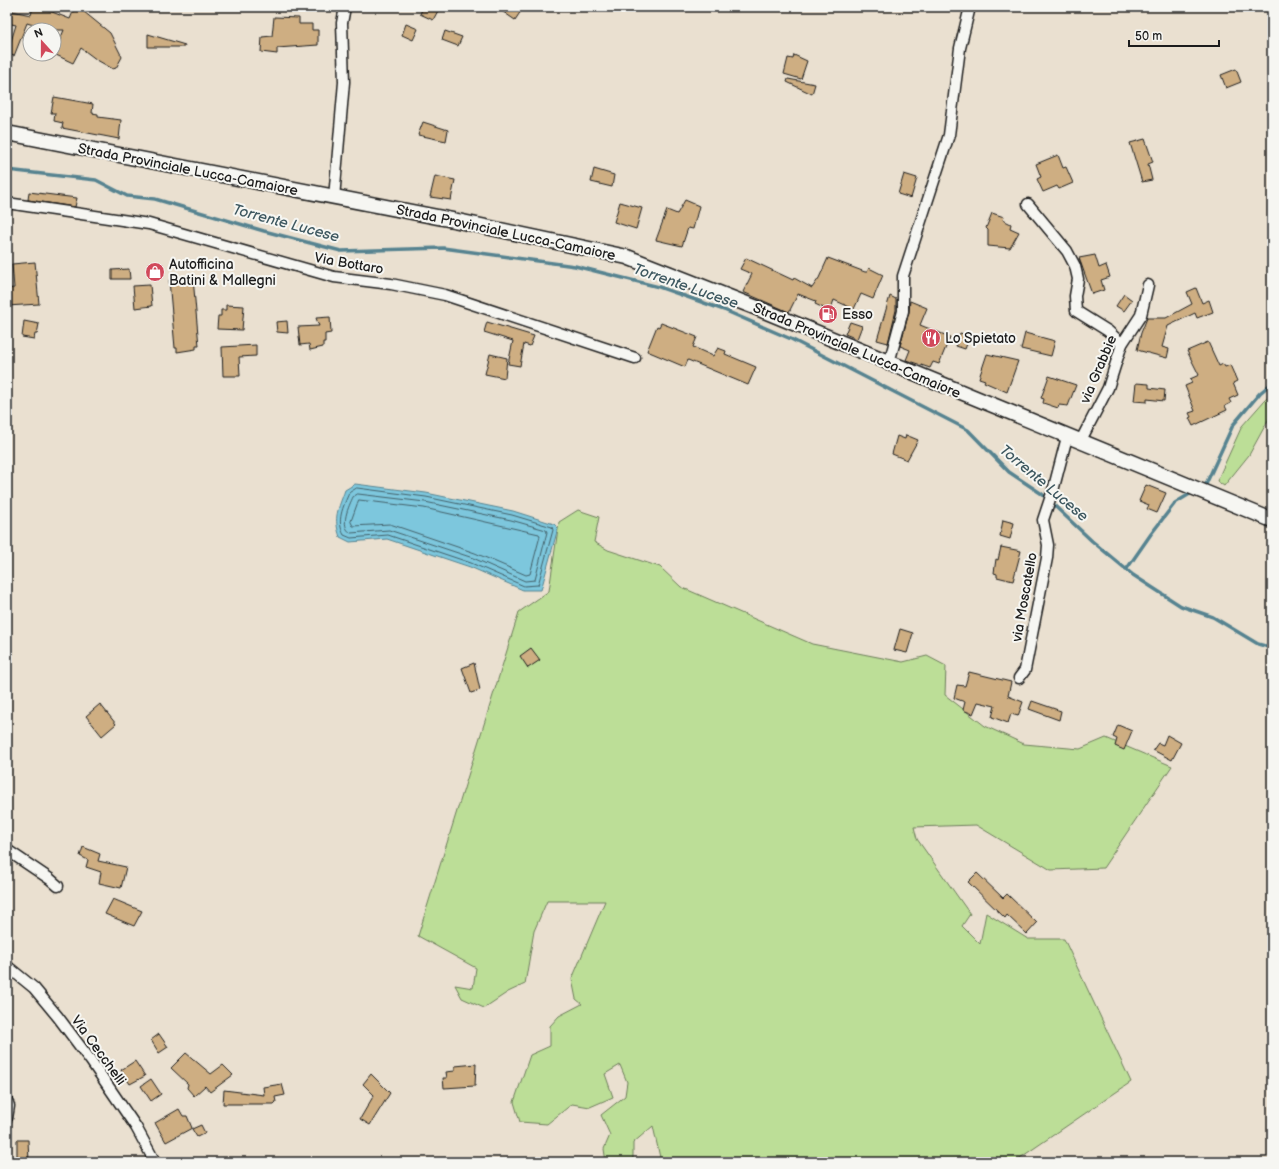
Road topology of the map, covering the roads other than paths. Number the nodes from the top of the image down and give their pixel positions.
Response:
1 (345, 7) edge
2 (970, 7) edge
3 (7, 133) edge
4 (334, 198) junction
5 (7, 203) edge
6 (1028, 204) dead end
7 (1148, 285) dead end
8 (1122, 344) junction
9 (635, 358) dead end
10 (889, 363) junction
11 (1067, 437) junction
12 (1080, 442) junction
13 (1272, 520) edge
14 (1019, 678) dead end
15 (7, 850) edge
16 (58, 886) dead end
17 (7, 966) edge
18 (7, 1100) edge
19 (7, 1118) edge
20 (155, 1162) edge

1 - 4 street
2 - 10 street
3 - 4 main road, Strada Provinciale Lucca-Camaiore
4 - 10 main road, Strada Provinciale Lucca-Camaiore
5 - 9 street, Via Bottaro
6 - 8 street
7 - 8 street, via Grabbie
8 - 12 street, via Grabbie
10 - 11 main road, Strada Provinciale Lucca-Camaiore
11 - 12 main road, Strada Provinciale Lucca-Camaiore
11 - 14 street, via Moscatello
12 - 13 main road, Strada Provinciale Lucca-Camaiore
15 - 16 street
17 - 20 street, Via Cecchelli
18 - 19 street

